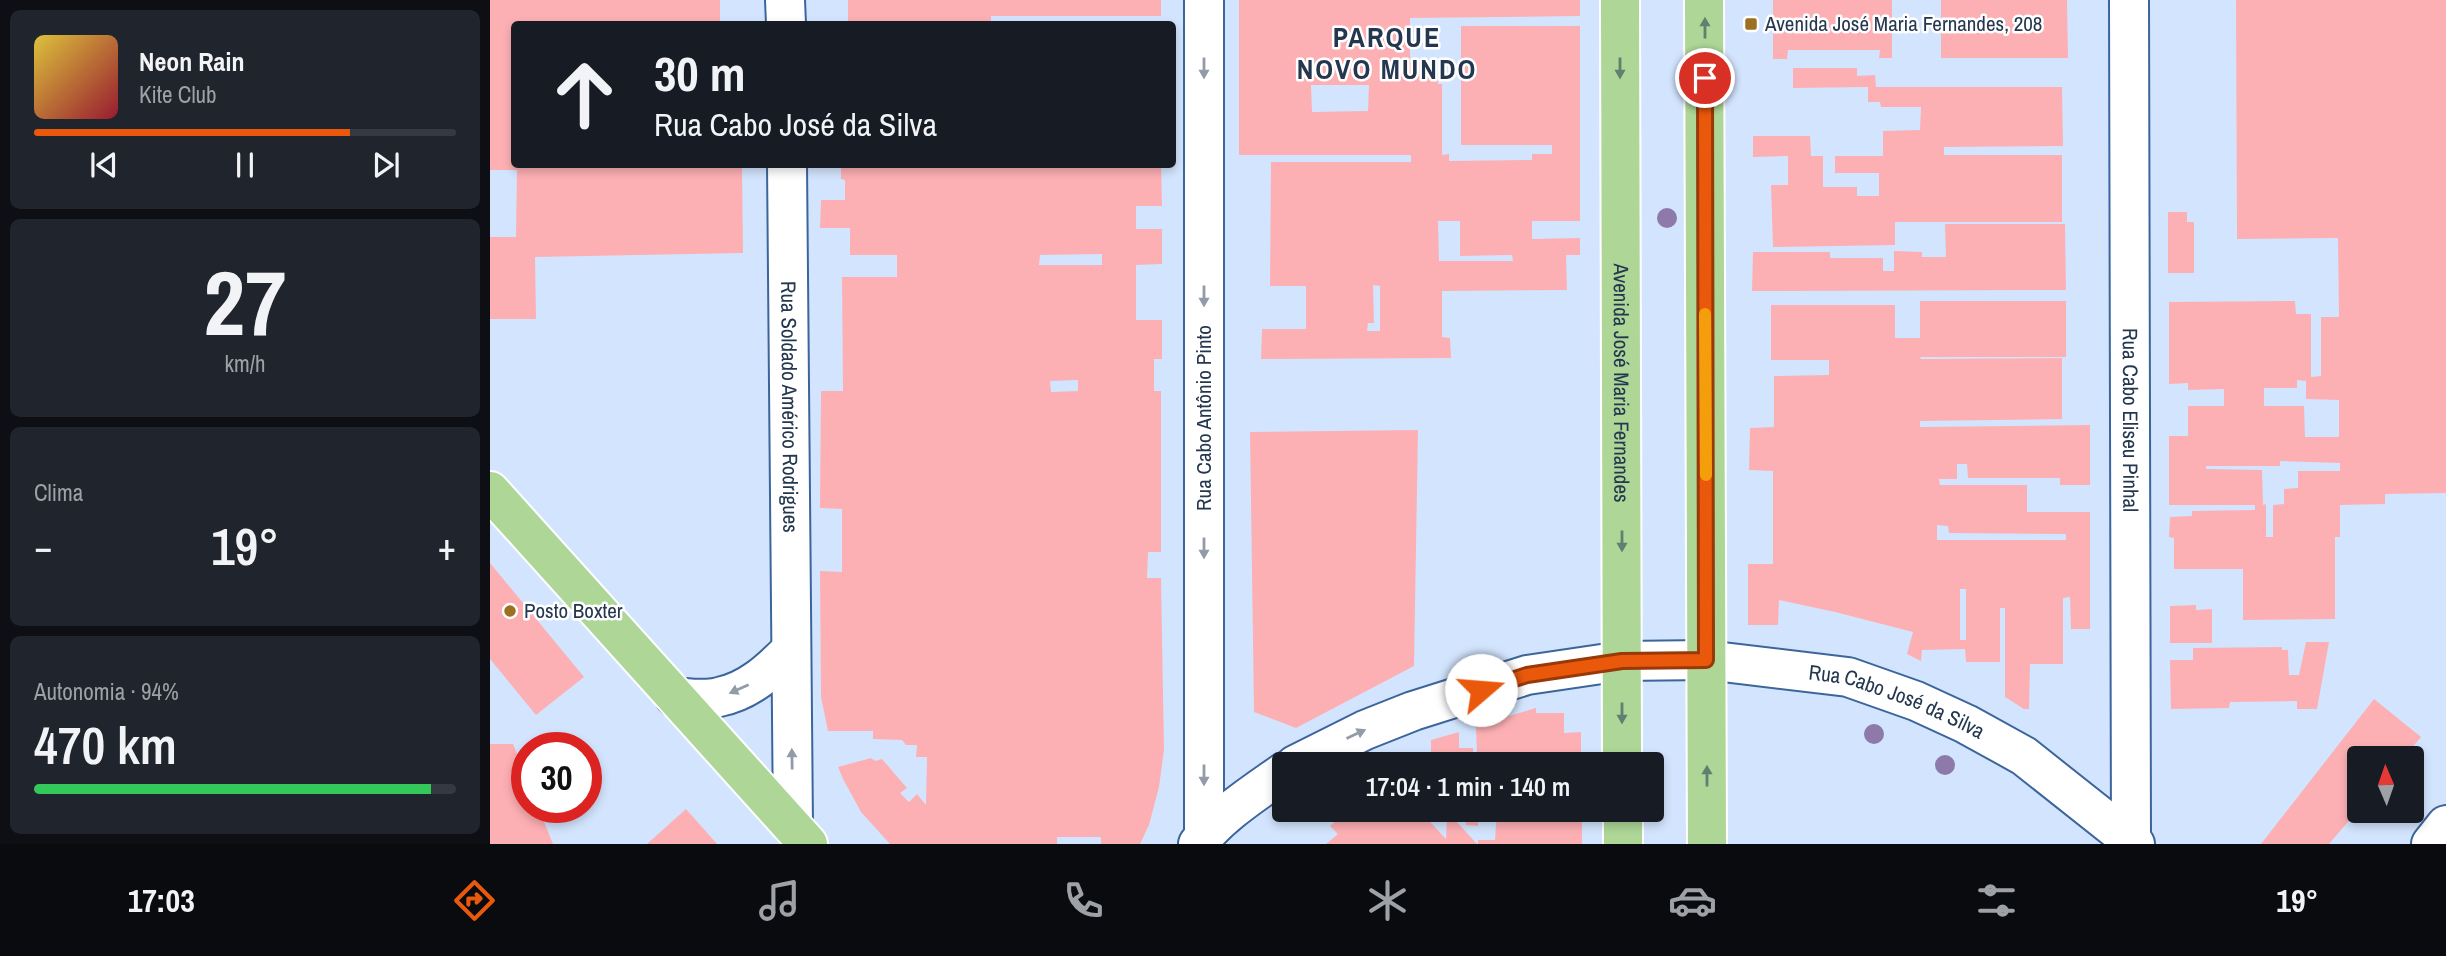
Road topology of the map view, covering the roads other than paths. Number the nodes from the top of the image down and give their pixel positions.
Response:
1 (786, 0) edge
2 (1204, 0) edge
3 (1620, 0) edge
4 (1704, 0) edge
5 (2129, 0) edge
6 (786, 21) edge
7 (787, 168) edge
8 (490, 491) edge
9 (791, 650) junction
10 (1706, 660) junction
11 (1622, 661) junction
12 (675, 697) junction
13 (1321, 752) edge
14 (1622, 752) edge
15 (1272, 781) edge
16 (1623, 822) edge
17 (2446, 825) edge
18 (801, 836) edge
19 (1201, 840) edge
20 (2133, 841) edge
21 (1623, 844) edge
22 (1707, 844) edge
23 (2431, 844) edge

1 - 6 street
2 -> 19 street, Rua Cabo Antônio Pinto
3 -> 11 main road, Avenida José Maria Fernandes
10 -> 4 main road
5 - 20 street, Rua Cabo Eliseu Pinhal
7 - 9 street, Rua Soldado Américo Rodrigues
8 - 12 main road
9 -> 12 street
18 -> 9 street, Rua Soldado Américo Rodrigues
10 - 11 street, Rua Cabo José da Silva
10 - 20 street, Rua Cabo José da Silva
22 -> 10 main road
13 -> 11 street, Rua Cabo José da Silva
11 -> 14 main road, Avenida José Maria Fernandes
12 - 18 main road
15 - 19 street
16 - 21 main road
17 - 23 street

